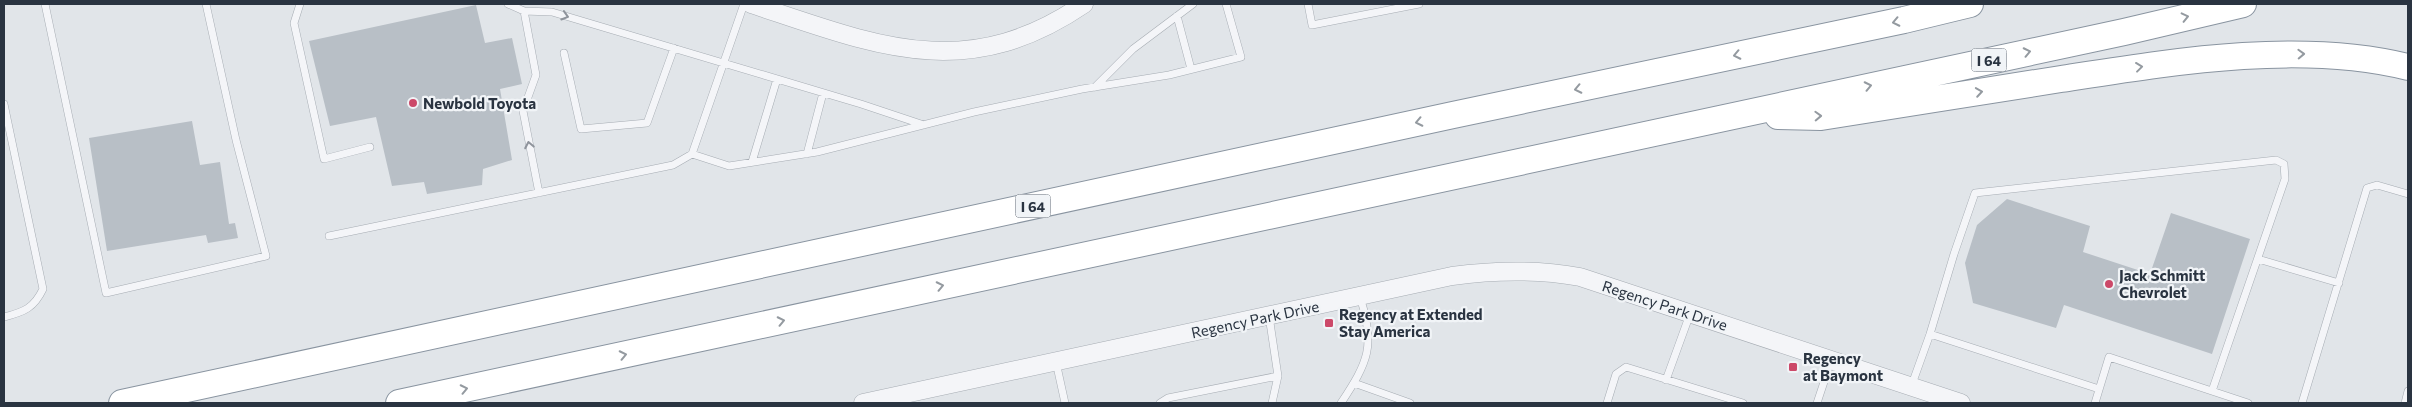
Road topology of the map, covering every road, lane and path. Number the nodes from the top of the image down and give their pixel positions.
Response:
1 (45, 4) edge
2 (206, 4) edge
3 (300, 4) edge
4 (508, 4) edge
5 (744, 4) edge
6 (751, 4) edge
7 (1084, 4) edge
8 (1193, 4) edge
9 (1226, 4) edge
10 (1308, 4) edge
11 (1419, 4) edge
12 (1970, 4) edge
13 (2243, 4) edge
14 (524, 11) junction
15 (1177, 16) junction
16 (674, 48) junction
17 (564, 53) dead end
18 (724, 63) junction
19 (2408, 67) edge
20 (1191, 69) junction
21 (777, 79) junction
22 (1095, 87) junction
23 (823, 92) junction
24 (4, 104) edge
25 (1734, 115) junction
26 (924, 125) junction
27 (370, 147) dead end
28 (692, 154) junction
29 (807, 154) junction
30 (752, 162) junction
31 (539, 193) junction
32 (2408, 194) edge
33 (330, 236) dead end
34 (2258, 259) junction
35 (2339, 283) junction
36 (1359, 296) junction
37 (1690, 313) junction
38 (1269, 316) junction
39 (4, 317) edge
40 (1930, 334) junction
41 (1831, 361) junction
42 (1056, 362) junction
43 (1278, 376) junction
44 (1666, 380) junction
45 (1354, 383) junction
46 (1911, 387) junction
47 (2100, 389) junction
48 (2212, 391) junction
49 (2408, 392) edge
50 (122, 403) edge
51 (399, 403) edge
52 (864, 403) edge
53 (1065, 403) edge
54 (1160, 403) edge
55 (1272, 403) edge
56 (1341, 403) edge
57 (1410, 403) edge
58 (1606, 403) edge
59 (1743, 403) edge
60 (1818, 403) edge
61 (1960, 403) edge
62 (2095, 403) edge
63 (2248, 403) edge
64 (2302, 403) edge
65 (2405, 403) edge

1 - 2 lane
3 - 27 lane
4 - 14 lane
5 - 18 lane
6 - 7 street
8 - 15 lane
9 - 20 lane
10 - 11 lane
12 -> 50 highway, I 64
25 -> 13 highway, I 64
14 -> 16 lane
31 -> 14 lane
15 - 20 lane
15 - 22 lane
16 - 17 lane
16 - 18 lane
18 - 21 lane
18 - 28 lane
25 -> 19 highway
20 - 22 lane
21 - 23 lane
21 - 30 lane
22 - 26 lane
23 - 26 lane
23 - 29 lane
24 - 39 lane
51 -> 25 highway, I 64
26 - 29 lane
28 - 30 lane
28 - 31 lane
29 - 30 lane
31 - 33 lane
32 - 35 lane
34 - 35 lane
34 - 40 lane
34 - 48 lane
35 - 64 lane
36 - 37 street, Regency Park Drive
36 - 38 street, Regency Park Drive
36 - 45 lane
37 - 41 street, Regency Park Drive
37 - 44 lane
38 - 42 street, Regency Park Drive
38 - 43 lane
40 - 46 lane
40 - 47 lane
41 - 46 street, Regency Park Drive
41 - 60 lane
42 - 52 street, Regency Park Drive
42 - 53 lane
43 - 54 lane
43 - 55 lane
44 - 58 lane
44 - 59 lane
45 - 56 lane
45 - 57 lane
46 - 61 street, Regency Park Drive
47 - 48 lane
47 - 62 lane
48 - 63 lane
49 - 65 lane

